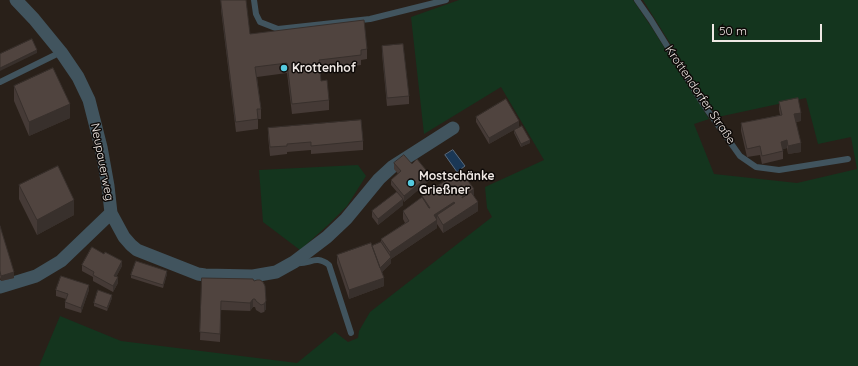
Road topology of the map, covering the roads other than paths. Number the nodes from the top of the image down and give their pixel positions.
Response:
1 (16, 0) edge
2 (254, 0) edge
3 (446, 0) edge
4 (637, 0) edge
5 (60, 52) junction
6 (0, 82) edge
7 (453, 128) dead end
8 (848, 159) dead end
9 (111, 213) junction
10 (294, 262) junction
11 (0, 287) edge
12 (351, 333) dead end

1 - 5 street, Neupauerweg
2 - 3 lane
4 - 8 lane, Krottendorfer Straße
5 - 6 lane
5 - 9 street, Neupauerweg
7 - 10 street
9 - 10 street
9 - 11 street, Neupauerweg
10 - 12 lane

